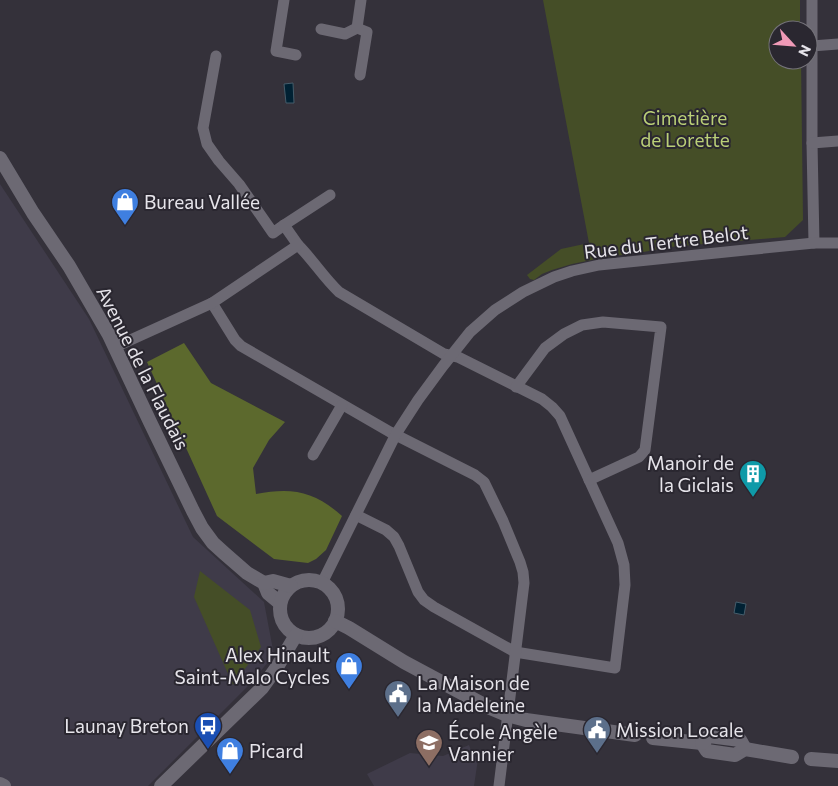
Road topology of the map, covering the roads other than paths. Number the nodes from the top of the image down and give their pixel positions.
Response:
1 (284, 0) edge
2 (361, 0) edge
3 (812, 0) edge
4 (812, 20) edge
5 (357, 28) junction
6 (321, 29) dead end
7 (838, 44) edge
8 (818, 46) edge
9 (296, 55) dead end
10 (216, 56) dead end
11 (812, 70) edge
12 (360, 75) dead end
13 (838, 141) edge
14 (812, 144) junction
15 (0, 158) edge
16 (330, 195) dead end
17 (284, 225) junction
18 (814, 243) junction
19 (838, 243) edge
20 (298, 244) junction
21 (212, 303) junction
22 (115, 347) junction
23 (451, 356) junction
24 (516, 387) junction
25 (342, 404) junction
26 (396, 434) junction
27 (313, 455) dead end
28 (590, 480) junction
29 (356, 515) junction
30 (264, 583) junction
31 (322, 583) junction
32 (291, 586) junction
33 (280, 603) junction
34 (335, 621) junction
35 (296, 635) junction
36 (515, 652) junction
37 (507, 715) junction
38 (636, 735) dead end
39 (653, 738) dead end
40 (792, 757) dead end
41 (811, 759) dead end
42 (838, 762) edge
43 (0, 784) edge
44 (4, 786) edge
45 (161, 786) edge
46 (499, 786) edge

1 - 9 street
2 - 5 street
3 - 4 street
5 - 6 street
5 - 12 street
7 - 8 street
10 - 17 street
11 - 14 street
13 - 14 street
14 - 18 street
15 - 22 street, Avenue de la Flaudais
16 - 17 street
17 - 20 street
18 - 19 street, Rue du Tertre Belot
18 - 23 street, Rue du Tertre Belot
20 - 21 street
20 - 23 street
21 - 22 street
21 - 25 street
22 - 30 street, Avenue de la Flaudais
23 - 24 street
23 - 26 street, Rue du Tertre Belot
24 - 28 street
24 - 28 street
25 - 26 street
25 - 27 street
26 - 29 street, Rue du Tertre Belot
26 - 36 street
28 - 36 street
29 - 31 street, Rue du Tertre Belot
29 - 36 street
30 - 32 street, Avenue de la Flaudais
30 - 33 street, Avenue de la Flaudais
31 - 32 street
31 - 34 street
32 - 33 street
33 - 35 street
34 - 35 street
34 - 37 street
35 - 45 street
36 - 37 street
37 - 38 street
37 - 46 street
39 - 40 street
41 - 42 street
43 - 44 street

